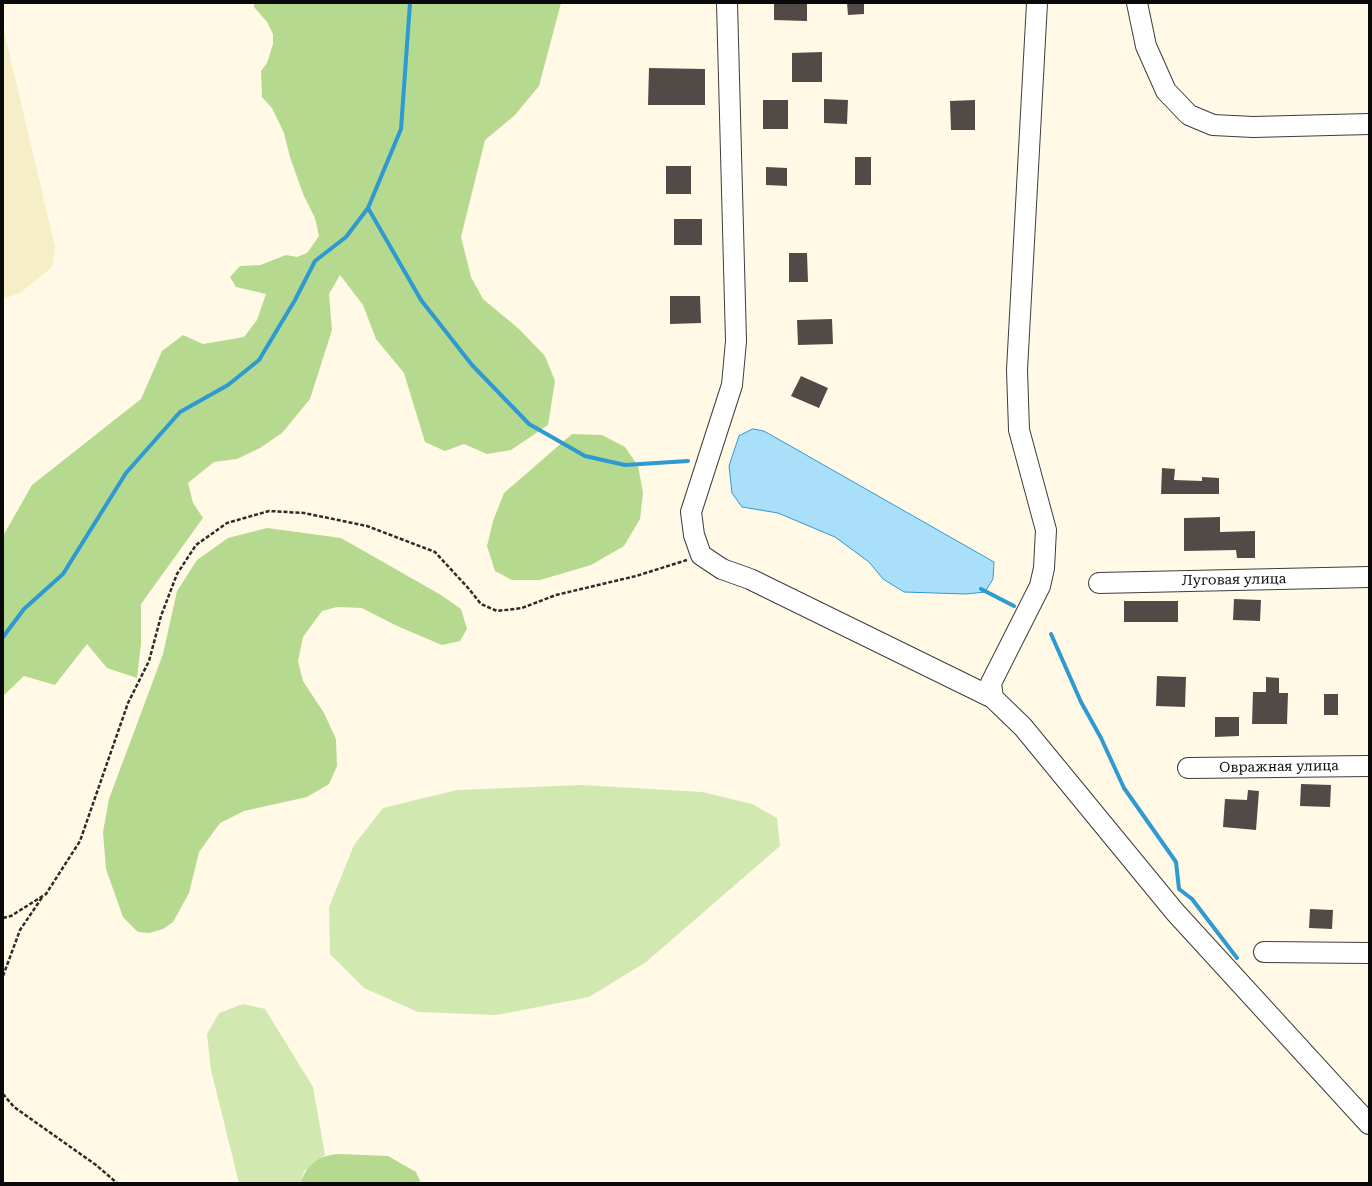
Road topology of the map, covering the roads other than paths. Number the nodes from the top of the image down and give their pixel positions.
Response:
1 (727, 3) edge
2 (1037, 3) edge
3 (1137, 3) edge
4 (1369, 124) edge
5 (1369, 577) edge
6 (1099, 583) dead end
7 (993, 698) junction
8 (1369, 766) edge
9 (1188, 768) dead end
10 (1264, 952) dead end
11 (1369, 953) edge
12 (1369, 1124) edge

1 - 7 street
2 - 7 street
3 - 4 street
5 - 6 street, Луговая улица
7 - 12 street
8 - 9 street, Овражная улица
10 - 11 street

